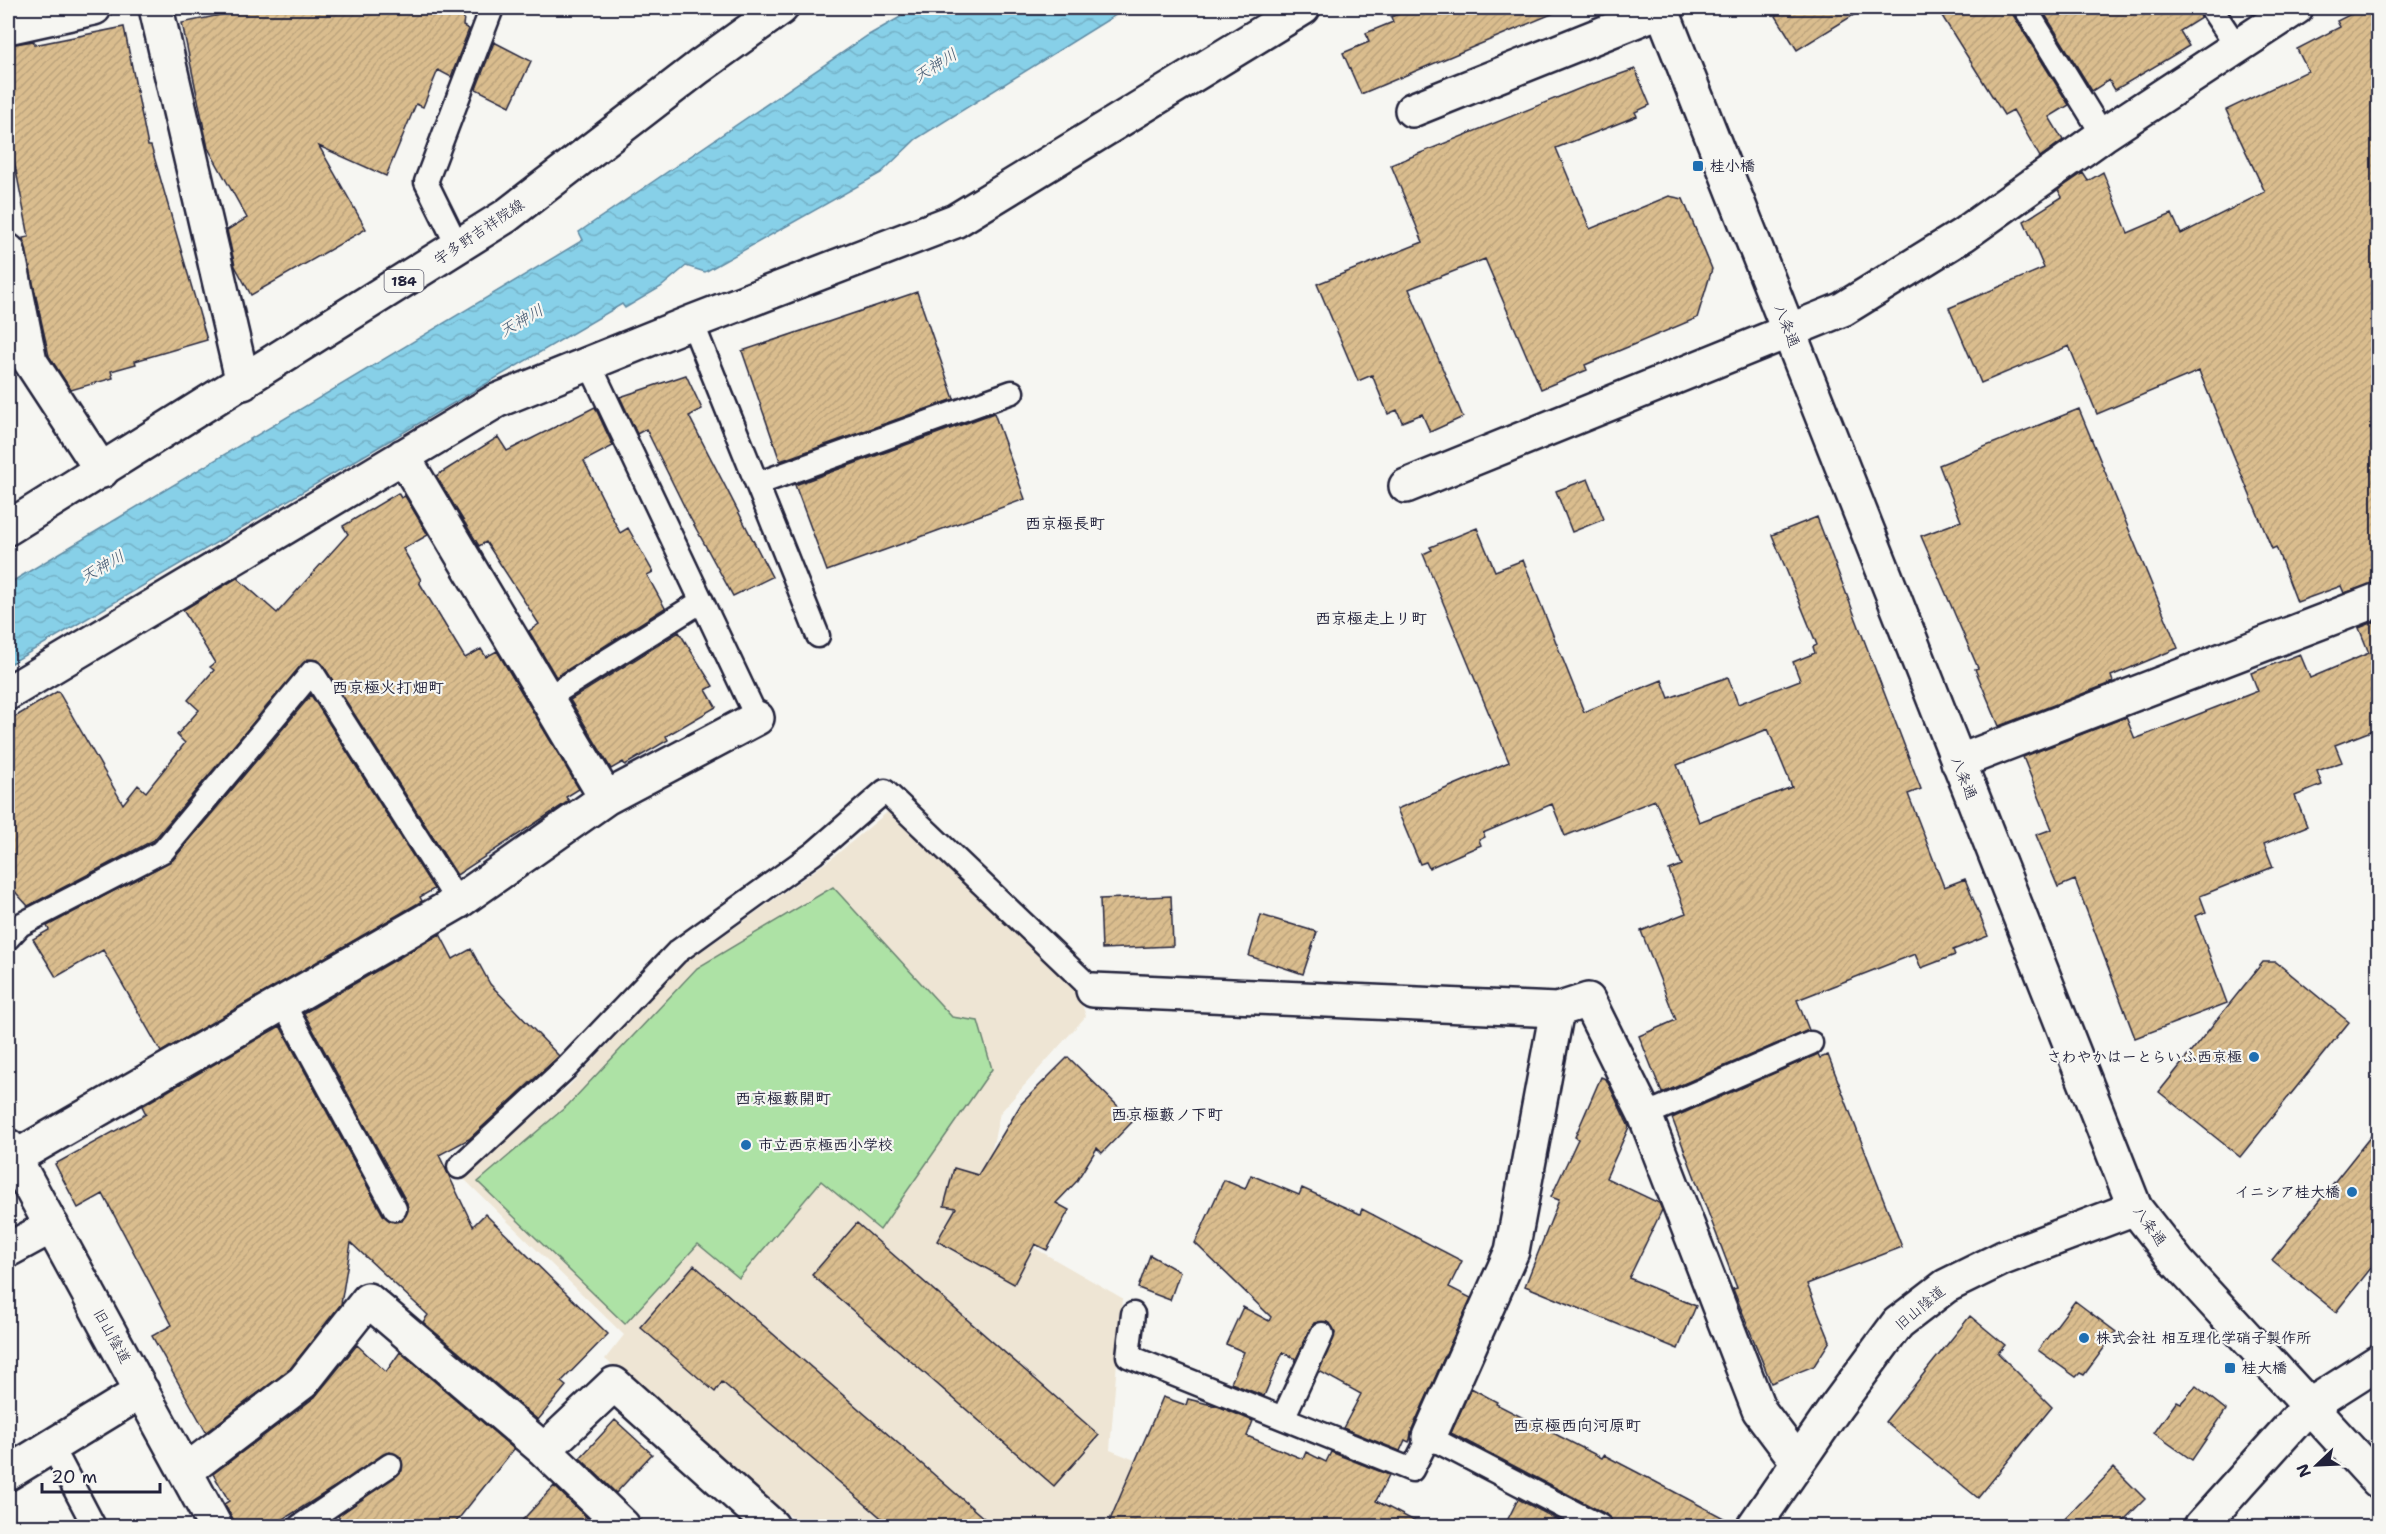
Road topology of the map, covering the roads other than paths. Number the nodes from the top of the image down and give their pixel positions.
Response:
1 (94, 8) edge
2 (156, 8) edge
3 (492, 8) edge
4 (1303, 8) edge
5 (2025, 8) edge
6 (2211, 8) edge
7 (2296, 8) edge
8 (1662, 9) edge
9 (774, 10) edge
10 (8, 27) edge
11 (2237, 47) junction
12 (1413, 110) dead end
13 (2103, 135) junction
14 (458, 247) junction
15 (8, 251) edge
16 (692, 322) junction
17 (1789, 331) junction
18 (590, 363) junction
19 (243, 383) junction
20 (1012, 392) dead end
21 (403, 456) junction
22 (102, 471) junction
23 (757, 484) junction
24 (1406, 486) dead end
25 (8, 528) edge
26 (2379, 600) edge
27 (702, 601) junction
28 (818, 636) dead end
29 (8, 693) edge
30 (547, 698) junction
31 (757, 718) joint
32 (1958, 762) junction
33 (606, 798) junction
34 (458, 902) junction
35 (8, 938) edge
36 (1093, 990) joint
37 (284, 1003) junction
38 (1557, 1010) junction
39 (1811, 1043) dead end
40 (1645, 1115) junction
41 (11, 1152) edge
42 (459, 1167) dead end
43 (2135, 1208) junction
44 (395, 1209) dead end
45 (52, 1227) junction
46 (8, 1250) edge
47 (1132, 1314) dead end
48 (1322, 1334) dead end
49 (2379, 1362) edge
50 (142, 1391) junction
51 (2309, 1406) junction
52 (1283, 1418) junction
53 (1429, 1437) junction
54 (52, 1446) junction
55 (544, 1450) junction
56 (1798, 1462) junction
57 (390, 1465) dead end
58 (186, 1471) junction
59 (8, 1473) edge
60 (2379, 1481) edge
61 (94, 1527) edge
62 (215, 1527) edge
63 (300, 1527) edge
64 (623, 1527) edge
65 (772, 1527) edge
66 (1600, 1527) edge
67 (1754, 1527) edge
68 (2201, 1527) edge

1 - 10 street
2 - 19 street
3 - 14 lane
4 - 16 street
5 - 13 lane
6 - 11 lane
7 - 11 street
8 - 12 street
8 - 17 street, 八条通
9 - 14 street, 宇多野吉祥院線 / 184
11 - 13 street
13 - 17 street
14 - 19 street, 宇多野吉祥院線 / 184
15 - 22 street
16 - 18 street
16 - 23 lane
17 - 24 street
17 - 32 street, 八条通
18 - 21 street
18 - 27 lane
19 - 22 street, 宇多野吉祥院線 / 184
20 - 23 lane
21 - 29 street
21 - 30 street
22 - 25 street, 宇多野吉祥院線 / 184
23 - 28 lane
26 - 32 street
27 - 30 lane
27 - 31 lane
30 - 33 street
31 - 33 street
32 - 43 street, 八条通
33 - 34 street
34 - 35 lane
34 - 37 street
36 - 38 street
36 - 42 lane
37 - 41 street
37 - 44 lane
38 - 40 street
38 - 53 street
39 - 40 lane
40 - 56 street
41 - 45 street, 旧山陰道
43 - 51 street, 八条通
43 - 56 street, 旧山陰道
45 - 46 street
45 - 50 street, 旧山陰道
47 - 52 lane
48 - 52 lane
49 - 51 street
50 - 54 street
50 - 58 street, 旧山陰道
51 - 60 street, 八条通
51 - 68 street
52 - 53 lane
53 - 66 lane
54 - 59 street
54 - 61 lane
55 - 58 street
55 - 64 street
55 - 65 street
56 - 67 street, 旧山陰道
57 - 63 lane
58 - 62 street, 旧山陰道

